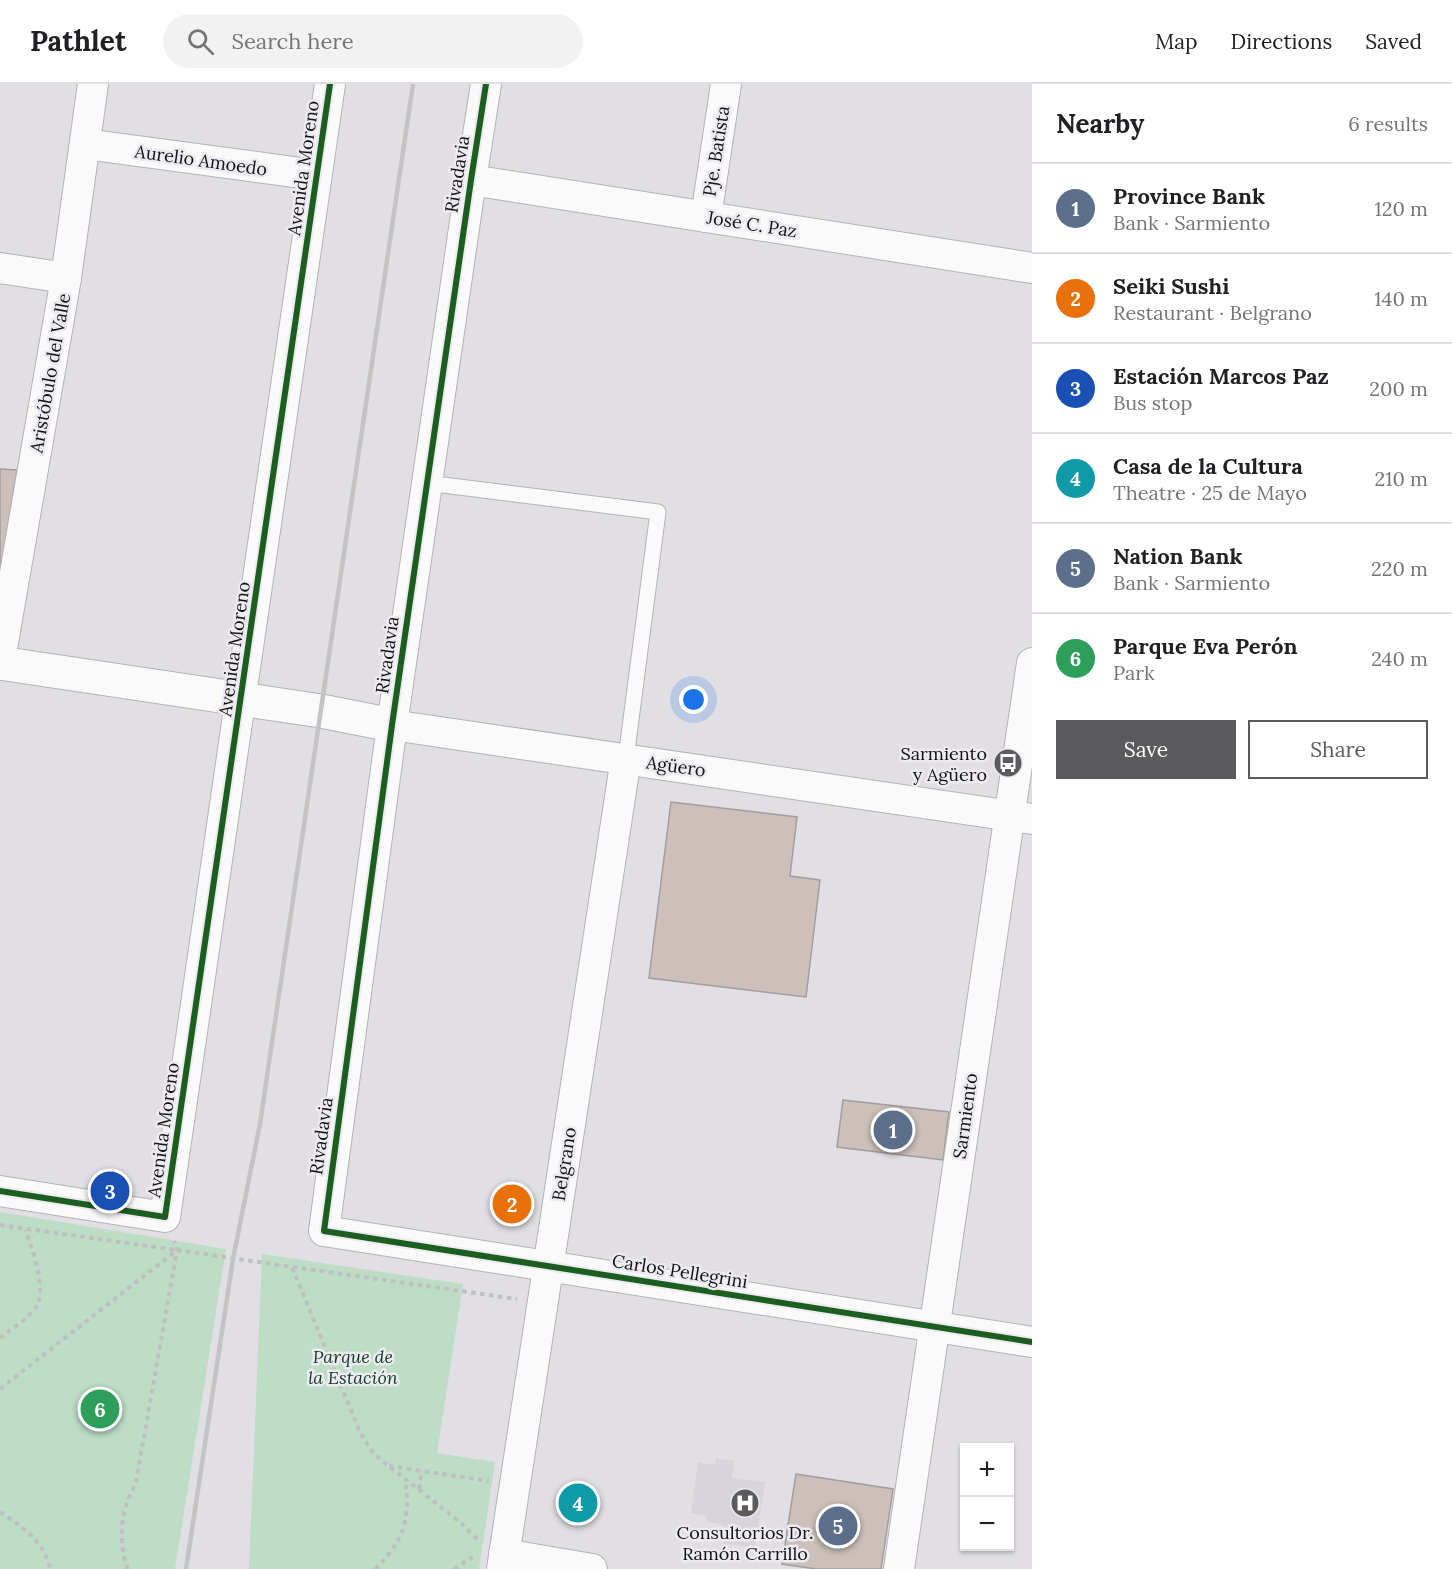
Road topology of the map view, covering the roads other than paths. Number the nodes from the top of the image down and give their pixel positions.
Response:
1 (93, 84) edge
2 (330, 84) edge
3 (486, 84) edge
4 (726, 84) edge
5 (85, 144) junction
6 (316, 175) junction
7 (471, 180) junction
8 (706, 217) junction
9 (0, 268) edge
10 (1032, 268) edge
11 (66, 278) junction
12 (427, 483) junction
13 (0, 662) edge
14 (1032, 663) edge
15 (242, 699) junction
16 (392, 724) junction
17 (626, 758) junction
18 (1021, 817) edge
19 (0, 1191) edge
20 (324, 1231) joint
21 (548, 1266) junction
22 (934, 1326) junction
23 (1032, 1342) edge
24 (499, 1559) edge
25 (592, 1569) edge
26 (899, 1569) edge

1 - 5 street, Aristóbulo del Valle
2 - 6 street, Avenida Moreno
3 - 7 street, Rivadavia
4 - 8 street, Pje. Batista
5 - 6 street, Aurelio Amoedo
5 - 11 street, Aristóbulo del Valle
6 - 15 street, Avenida Moreno
7 - 8 street, José C. Paz
7 - 12 street, Rivadavia
8 - 10 street, José C. Paz
9 - 11 street
11 - 13 street, Aristóbulo del Valle
12 - 16 street, Rivadavia
12 - 17 lane
13 - 15 street, Agüero
14 - 18 street, Sarmiento
15 - 16 street, Agüero
15 - 19 street, Avenida Moreno
16 - 17 street, Agüero
16 - 20 street, Rivadavia
17 - 18 street, Agüero
17 - 21 street, Belgrano
18 - 22 street, Sarmiento
20 - 21 street, Carlos Pellegrini
21 - 22 street, Carlos Pellegrini
21 - 24 street, Belgrano
22 - 23 street, Carlos Pellegrini
22 - 26 street, Sarmiento
24 - 25 street

